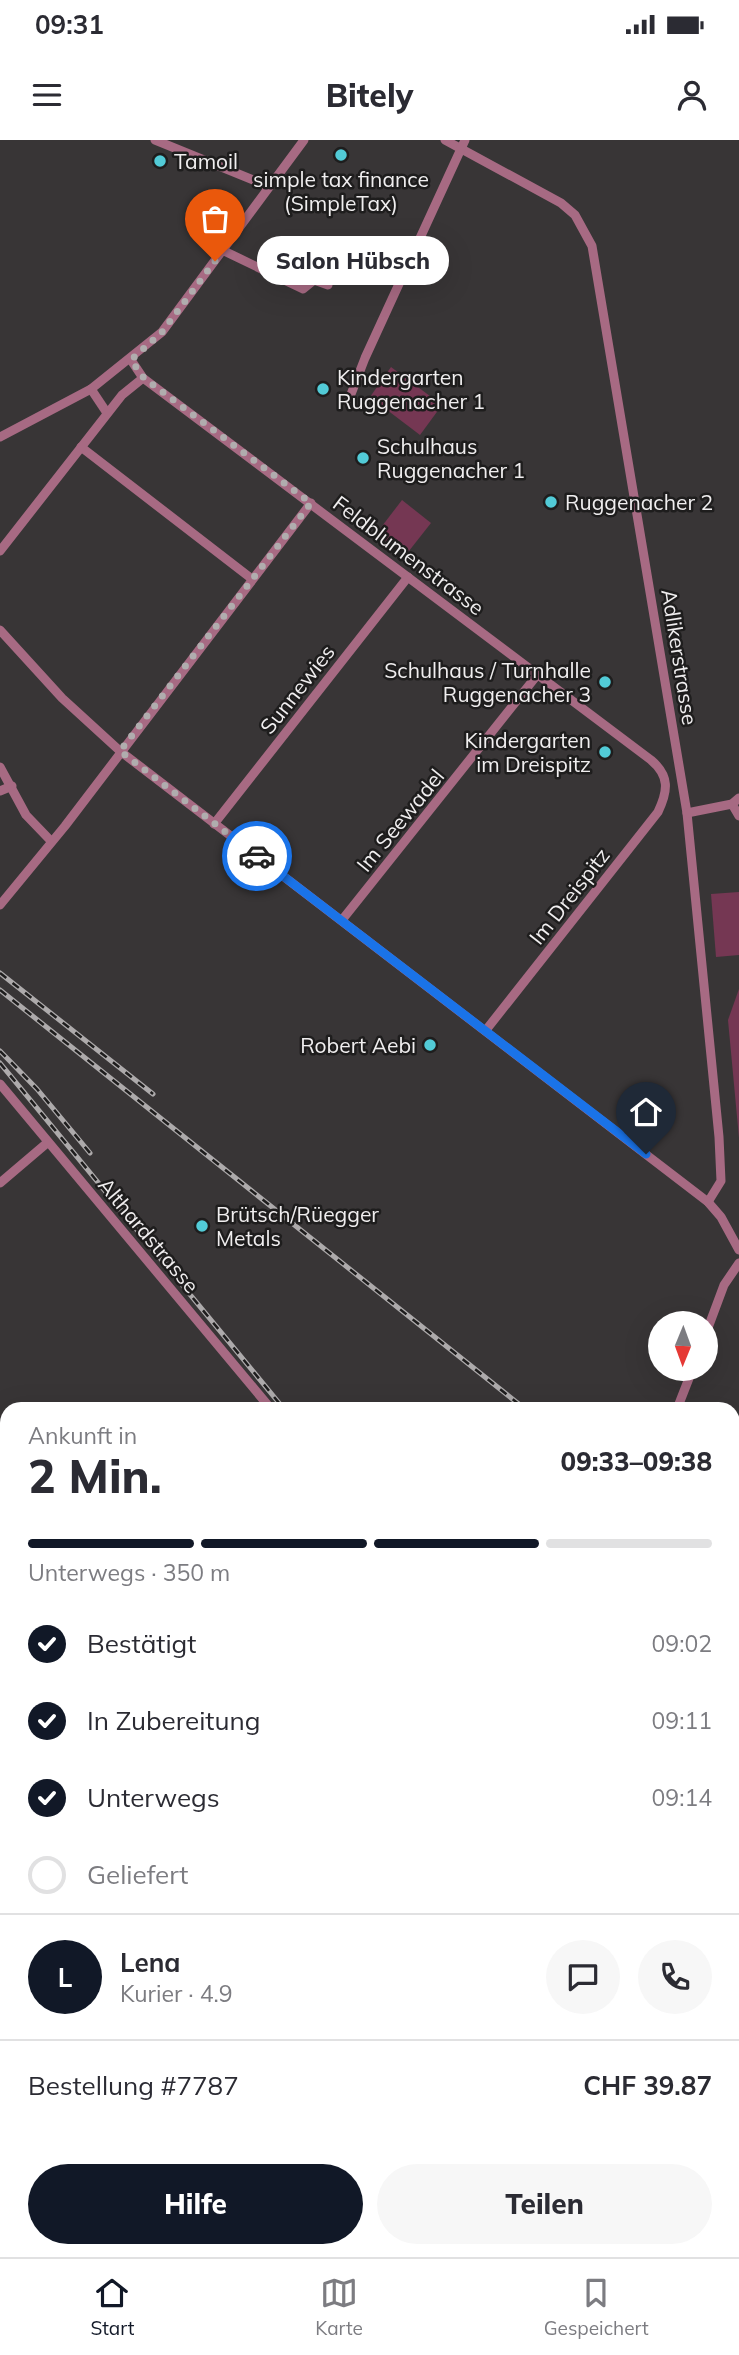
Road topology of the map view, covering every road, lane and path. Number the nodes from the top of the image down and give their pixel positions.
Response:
1 (155, 140) edge
2 (304, 140) edge
3 (444, 140) edge
4 (463, 145) edge
5 (268, 186) junction
6 (222, 250) junction
7 (328, 285) dead end
8 (131, 360) junction
9 (144, 378) junction
10 (92, 389) junction
11 (348, 402) dead end
12 (107, 413) junction
13 (0, 437) edge
14 (81, 447) junction
15 (311, 503) junction
16 (0, 551) edge
17 (408, 577) junction
18 (252, 579) junction
19 (0, 630) edge
20 (538, 674) junction
21 (120, 751) junction
22 (0, 767) edge
23 (666, 778) joint
24 (12, 786) junction
25 (0, 791) edge
26 (736, 801) edge
27 (687, 813) junction
28 (739, 816) edge
29 (214, 824) junction
30 (51, 841) junction
31 (0, 905) edge
32 (342, 920) junction
33 (486, 1031) junction
34 (0, 1084) edge
35 (47, 1143) junction
36 (0, 1183) edge
37 (708, 1202) junction
38 (739, 1250) edge
39 (739, 1263) edge
40 (714, 1311) edge
41 (688, 1381) edge
42 (265, 1402) edge
43 (680, 1402) edge

1 - 5 street
2 - 5 street
3 - 4 street, Adlikerstrasse
4 - 11 street
4 - 27 street, Adlikerstrasse
5 - 6 street
6 - 7 street
6 - 8 street
8 - 9 street, Feldblumenstrasse
8 - 10 street
9 - 12 street
9 - 15 street, Feldblumenstrasse
10 - 12 street
10 - 13 street
12 - 14 street
14 - 16 street
14 - 18 street
15 - 17 street, Feldblumenstrasse
15 - 18 street
17 - 20 street, Feldblumenstrasse
17 - 29 street, Sunnewies
18 - 21 street
19 - 21 street
20 - 23 street, Feldblumenstrasse
20 - 32 street, Im Seewadel
21 - 29 street
21 - 30 street
22 - 24 street
23 - 33 street, Im Dreispitz
24 - 25 street
24 - 30 street
26 - 27 street
26 - 28 street
27 - 37 street, Adlikerstrasse
29 - 32 street
30 - 31 street
32 - 33 street
33 - 37 street
34 - 35 street, Althardstrasse
35 - 36 street
35 - 42 street, Althardstrasse
37 - 38 street
39 - 40 street
41 - 43 street

